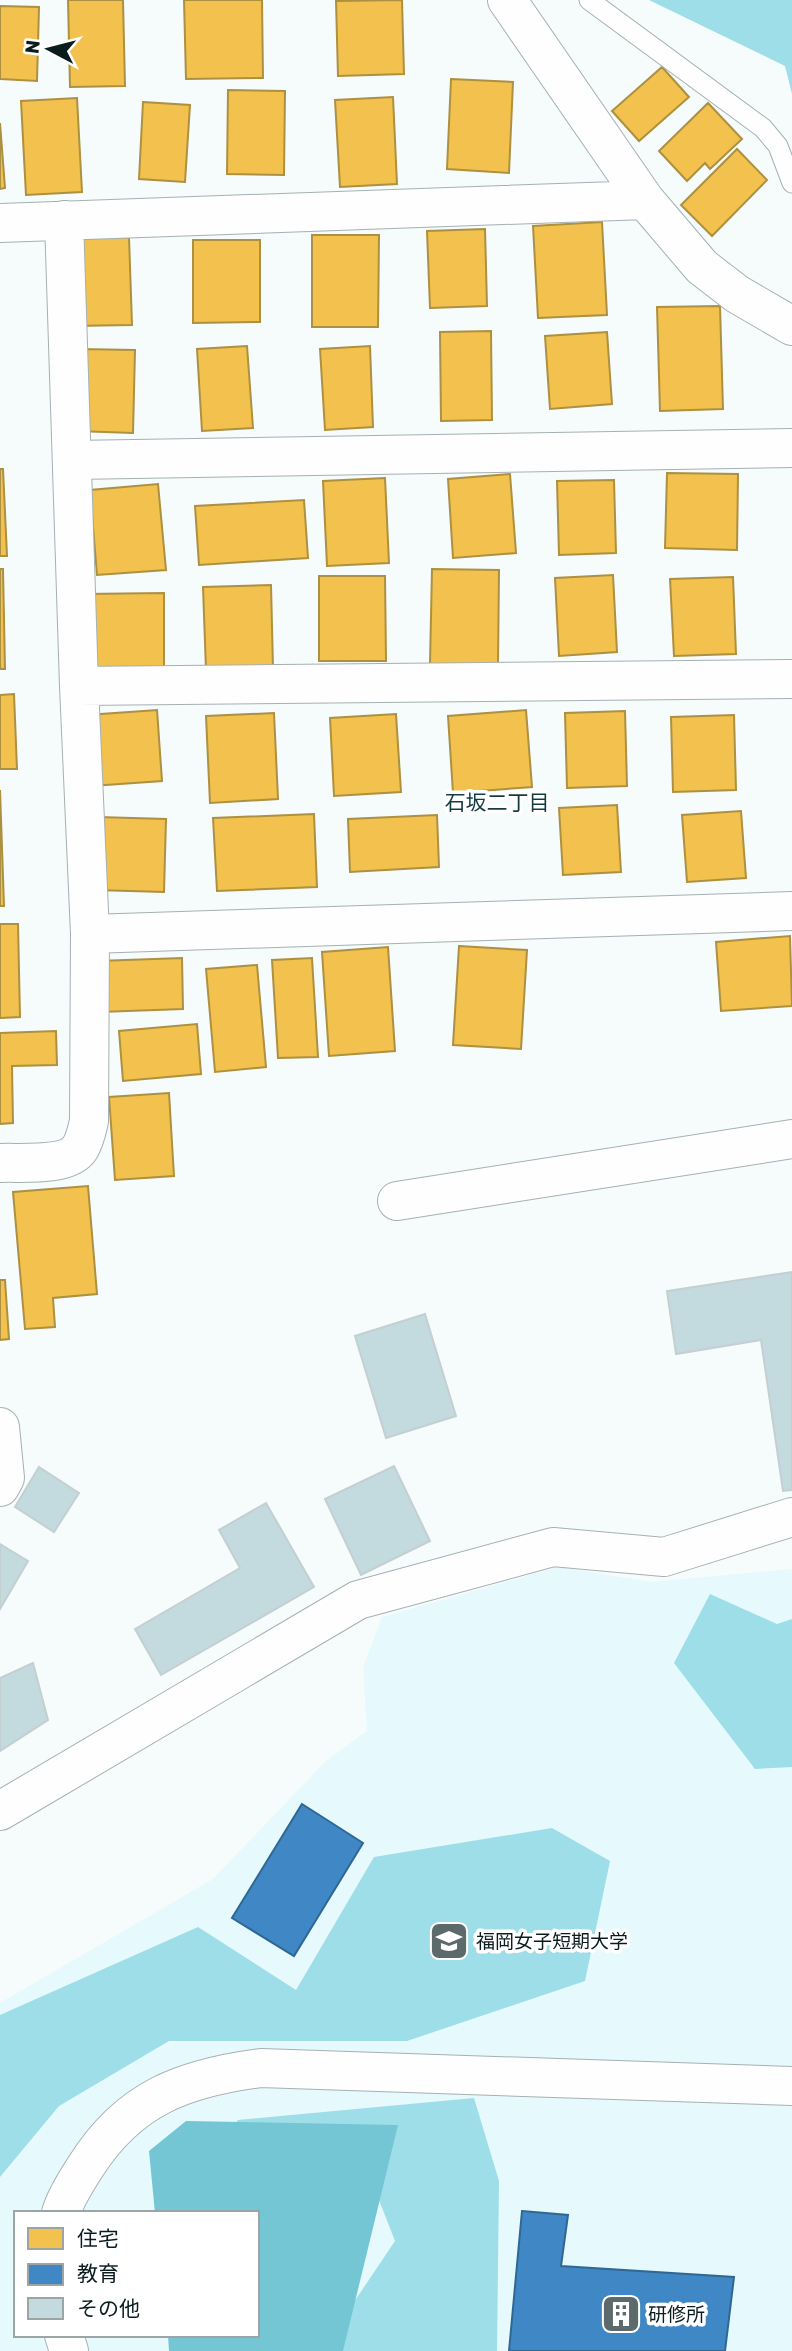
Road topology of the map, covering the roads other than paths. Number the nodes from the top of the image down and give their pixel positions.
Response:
1 (507, 0) edge
2 (589, 0) edge
3 (792, 183) edge
4 (645, 200) junction
5 (64, 220) junction
6 (0, 223) edge
7 (792, 326) edge
8 (792, 449) edge
9 (73, 460) junction
10 (792, 679) edge
11 (79, 686) junction
12 (792, 911) edge
13 (90, 934) junction
14 (792, 1139) edge
15 (0, 1163) edge
16 (397, 1201) dead end
17 (0, 1427) edge
18 (0, 1487) edge
19 (792, 1517) edge
20 (0, 1811) edge
21 (792, 2086) edge
22 (62, 2211) edge

1 - 4 street
2 - 3 lane
4 - 5 street
4 - 7 street
5 - 6 street
5 - 9 street
8 - 9 street
9 - 11 street
10 - 11 street
11 - 13 street
12 - 13 street
13 - 15 street
14 - 16 street
17 - 18 street
19 - 20 street
21 - 22 street

